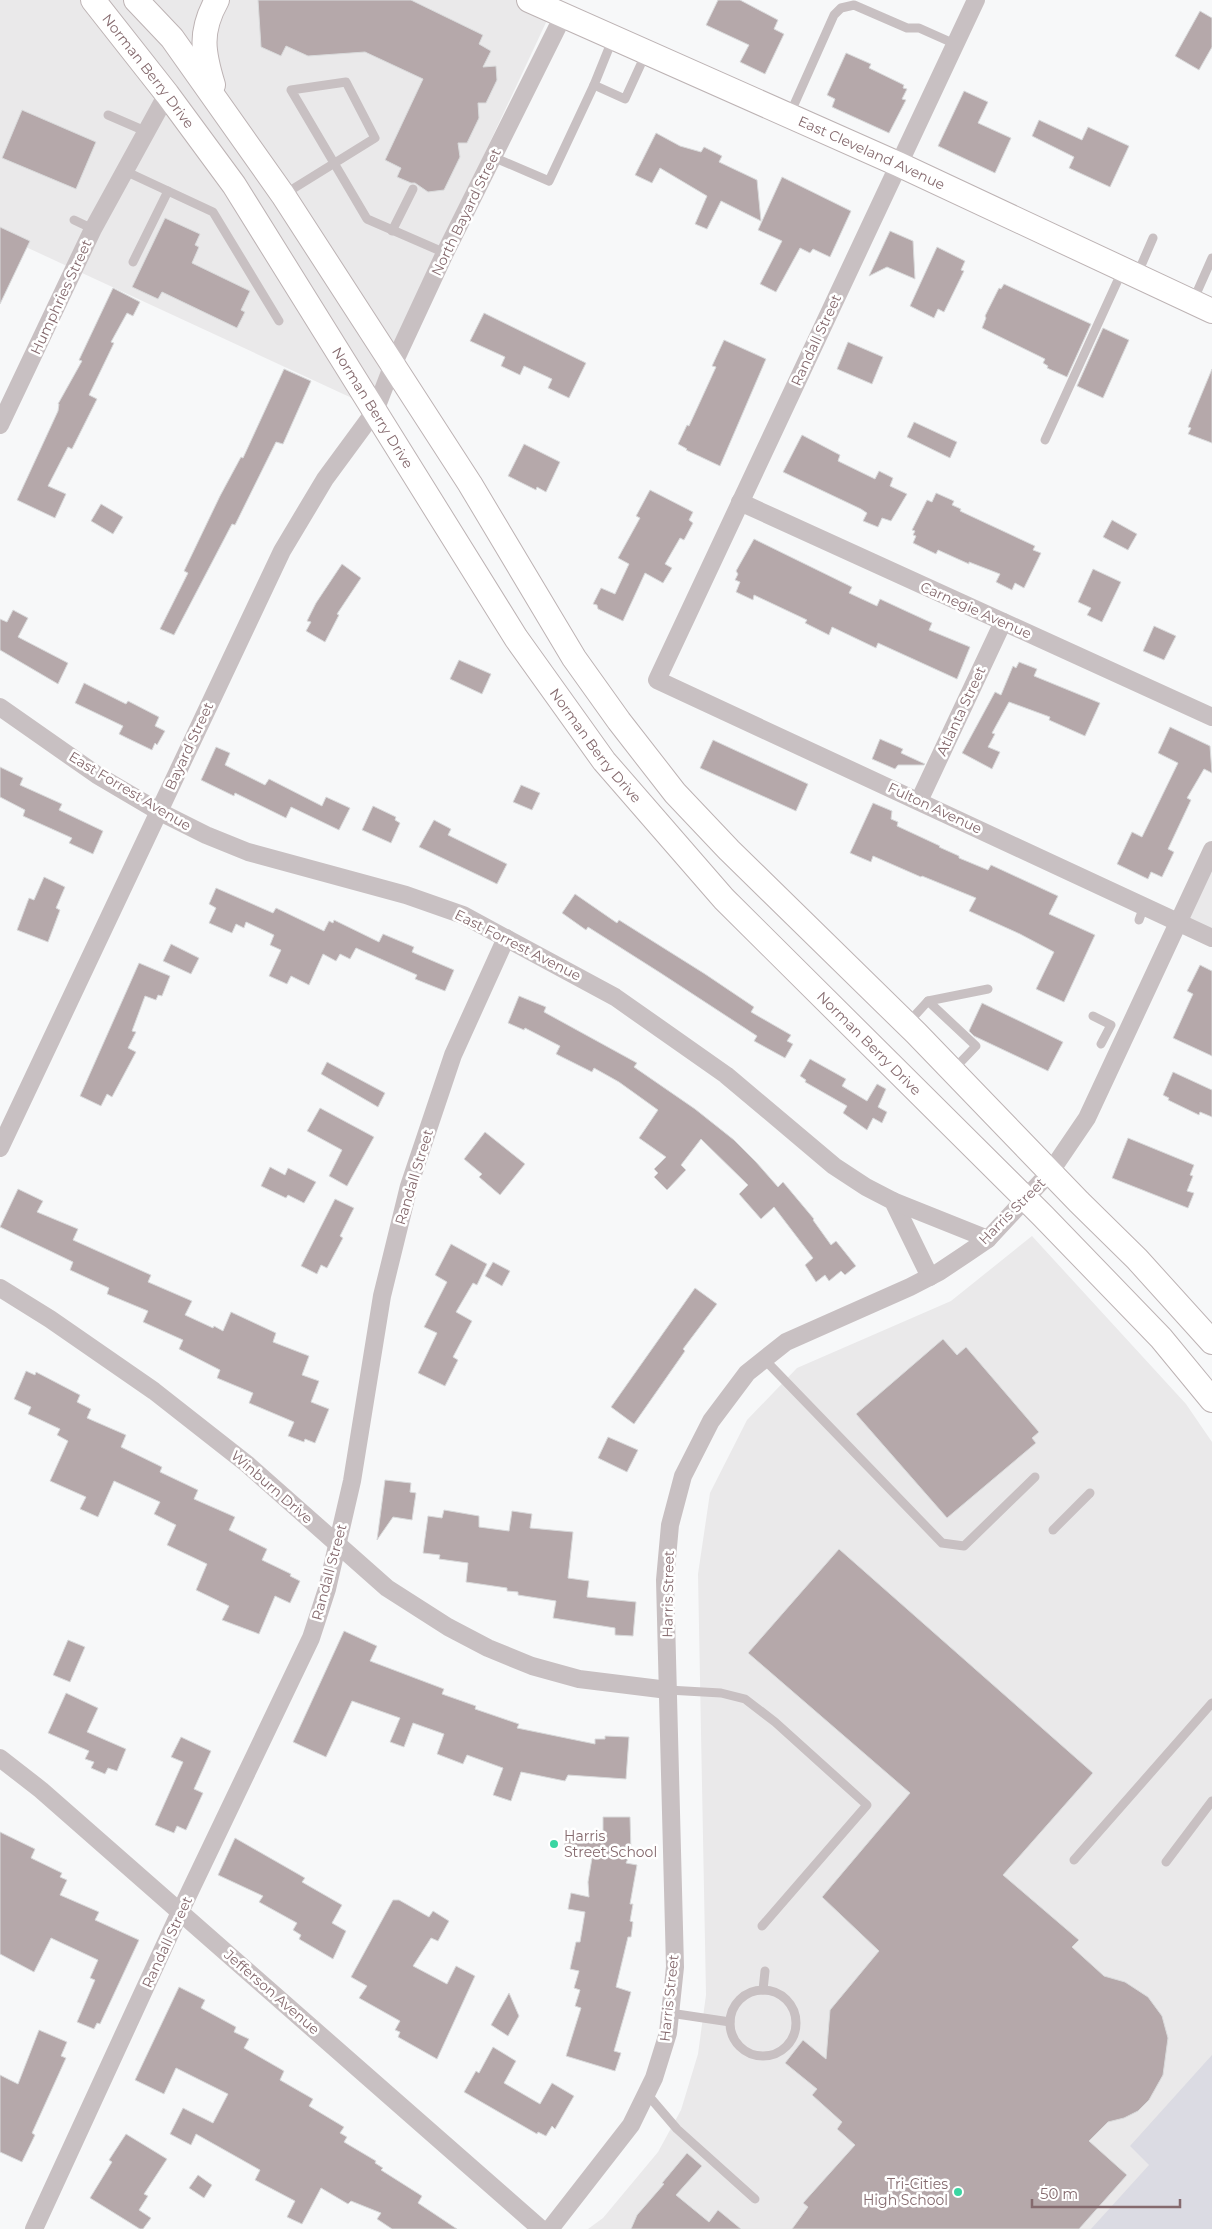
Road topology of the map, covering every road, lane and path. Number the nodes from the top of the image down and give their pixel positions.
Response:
1 (93, 0) edge
2 (136, 0) edge
3 (217, 0) edge
4 (529, 0) edge
5 (976, 0) edge
6 (563, 16) junction
7 (614, 38) junction
8 (955, 44) junction
9 (646, 53) junction
10 (594, 86) junction
11 (167, 94) junction
12 (218, 101) junction
13 (108, 115) dead end
14 (789, 116) junction
15 (145, 132) junction
16 (493, 157) junction
17 (335, 164) junction
18 (898, 164) junction
19 (125, 171) junction
20 (413, 189) dead end
21 (168, 191) junction
22 (283, 195) junction
23 (74, 220) dead end
24 (93, 229) junction
25 (392, 231) junction
26 (1152, 238) dead end
27 (445, 253) junction
28 (1212, 258) edge
29 (133, 262) dead end
30 (1130, 272) junction
31 (1202, 306) edge
32 (278, 321) dead end
33 (392, 367) junction
34 (375, 411) junction
35 (0, 425) edge
36 (1044, 440) dead end
37 (740, 502) junction
38 (1003, 622) junction
39 (657, 680) joint
40 (0, 707) edge
41 (1212, 717) edge
42 (919, 801) junction
43 (158, 811) junction
44 (1212, 850) edge
45 (1178, 922) junction
46 (506, 938) junction
47 (1212, 938) edge
48 (988, 989) dead end
49 (928, 1001) junction
50 (1093, 1016) dead end
51 (907, 1024) junction
52 (1101, 1044) dead end
53 (953, 1070) junction
54 (0, 1148) edge
55 (1051, 1171) junction
56 (1025, 1198) junction
57 (892, 1201) junction
58 (988, 1239) junction
59 (930, 1277) junction
60 (0, 1288) edge
61 (1212, 1342) edge
62 (764, 1359) junction
63 (1212, 1400) edge
64 (1035, 1477) dead end
65 (1090, 1493) dead end
66 (1053, 1530) dead end
67 (337, 1543) junction
68 (668, 1690) junction
69 (1212, 1703) edge
70 (0, 1758) edge
71 (1212, 1801) edge
72 (1074, 1860) dead end
73 (1166, 1862) dead end
74 (180, 1912) junction
75 (762, 1926) dead end
76 (765, 1971) dead end
77 (764, 1990) junction
78 (670, 2013) junction
79 (730, 2022) junction
80 (647, 2094) junction
81 (755, 2199) dead end
82 (34, 2229) edge
83 (541, 2229) edge
84 (550, 2229) edge

1 - 11 main road, Norman Berry Drive
2 - 12 main road
3 - 12 main road
4 - 6 main road, East Cleveland Avenue
5 - 8 street, Randall Street
6 - 7 main road, East Cleveland Avenue
6 - 16 street, North Bayard Street
7 - 9 main road, East Cleveland Avenue
7 - 10 lane
8 - 14 lane
8 - 18 street, Randall Street
9 - 10 lane
9 - 14 main road, East Cleveland Avenue
10 - 16 lane
11 - 15 street
11 - 34 main road, Norman Berry Drive
12 - 22 main road
13 - 15 lane
14 - 18 main road, East Cleveland Avenue
15 - 19 street
16 - 27 street, North Bayard Street
17 - 17 lane
17 - 22 lane
17 - 25 lane
18 - 30 main road, East Cleveland Avenue
18 - 37 street, Randall Street
19 - 21 lane
19 - 24 street, Humphries Street
20 - 25 lane
21 - 29 lane
21 - 32 lane
22 - 33 main road
23 - 24 lane
24 - 35 street, Humphries Street
25 - 27 lane
26 - 30 lane
27 - 33 street, North Bayard Street
28 - 31 lane
30 - 31 main road, East Cleveland Avenue
30 - 36 lane
33 - 34 street, North Bayard Street
33 - 51 main road
34 - 43 street, Bayard Street
34 - 56 main road, Norman Berry Drive
37 - 38 street, Carnegie Avenue
37 - 39 street, Randall Street
38 - 41 street, Carnegie Avenue
38 - 42 street, Atlanta Street
39 - 42 street, Fulton Avenue
40 - 43 street, East Forrest Avenue
42 - 45 street, Fulton Avenue
43 - 46 street, East Forrest Avenue
43 - 54 street, Bayard Street
44 - 45 street, Harris Street
45 - 47 street, Fulton Avenue
45 - 55 street, Harris Street
46 - 57 street, East Forrest Avenue
46 - 67 street, Randall Street
48 - 49 lane
49 - 51 lane
49 - 53 lane
50 - 52 lane
51 - 53 main road
53 - 55 main road
55 - 56 street, Harris Street
55 - 61 main road
56 - 58 street, Harris Street
56 - 63 main road, Norman Berry Drive
57 - 58 street, East Forrest Avenue
57 - 59 street
58 - 59 street, Harris Street
59 - 62 street, Harris Street
60 - 67 street, Winburn Drive
62 - 64 lane
62 - 68 street, Harris Street
65 - 66 lane
67 - 68 street, Winburn Drive
67 - 74 street, Randall Street
68 - 75 lane
68 - 78 street, Harris Street
69 - 72 lane
70 - 74 street, Jefferson Avenue
71 - 73 lane
74 - 82 street, Randall Street
74 - 83 street, Jefferson Avenue
76 - 77 lane
77 - 79 lane
77 - 79 lane
78 - 79 lane
78 - 80 street, Harris Street
80 - 81 lane
80 - 84 street, Harris Street

